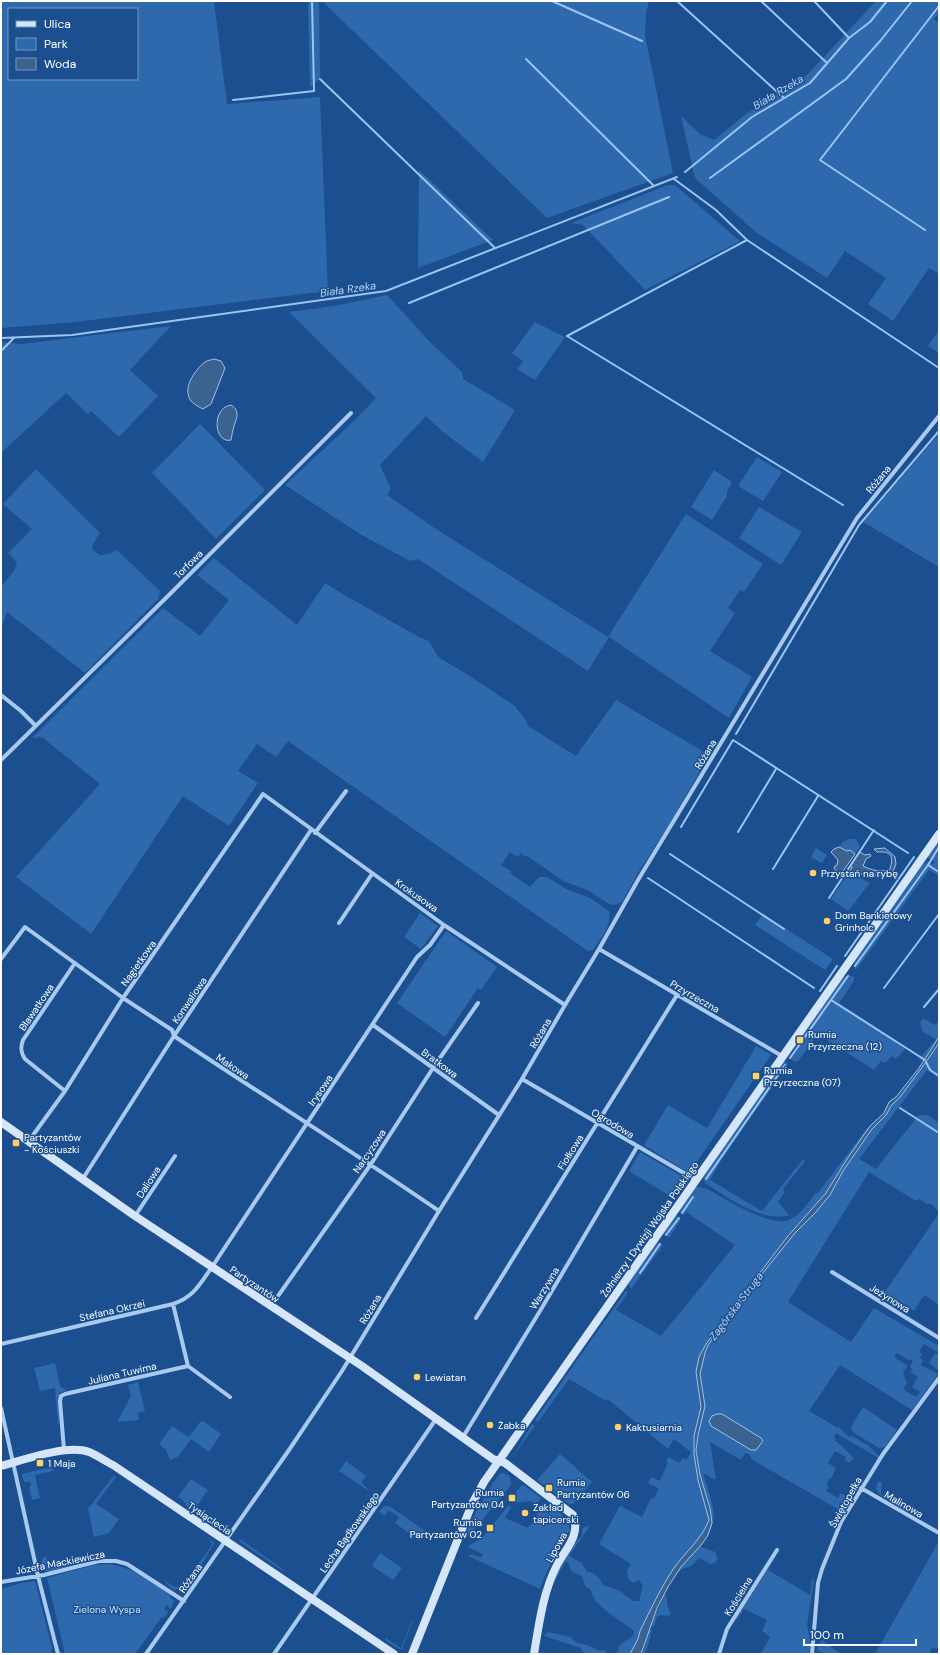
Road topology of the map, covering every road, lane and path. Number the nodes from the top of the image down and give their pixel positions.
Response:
1 (351, 413) dead end
2 (939, 416) edge
3 (1, 695) edge
4 (35, 725) junction
5 (1, 760) edge
6 (346, 791) dead end
7 (263, 794) joint
8 (313, 832) junction
9 (939, 834) edge
10 (372, 874) junction
11 (339, 923) dead end
12 (444, 925) junction
13 (600, 949) junction
14 (1, 959) edge
15 (75, 963) junction
16 (677, 995) junction
17 (122, 998) junction
18 (478, 1003) dead end
19 (564, 1005) junction
20 (373, 1025) junction
21 (174, 1036) junction
22 (783, 1057) junction
23 (433, 1068) junction
24 (522, 1080) junction
25 (64, 1091) junction
26 (499, 1115) junction
27 (1, 1122) edge
28 (306, 1124) junction
29 (597, 1124) junction
30 (28, 1142) junction
31 (637, 1147) junction
32 (175, 1156) dead end
33 (371, 1164) junction
34 (82, 1180) junction
35 (696, 1180) junction
36 (439, 1211) junction
37 (135, 1216) junction
38 (212, 1267) junction
39 (832, 1272) dead end
40 (173, 1304) junction
41 (271, 1306) junction
42 (476, 1318) dead end
43 (939, 1338) edge
44 (1, 1344) edge
45 (350, 1358) junction
46 (188, 1366) junction
47 (939, 1378) edge
48 (230, 1397) dead end
49 (1, 1408) edge
50 (437, 1418) junction
51 (463, 1437) junction
52 (64, 1450) junction
53 (499, 1461) junction
54 (13, 1462) junction
55 (1, 1466) edge
56 (861, 1488) junction
57 (939, 1533) edge
58 (225, 1540) junction
59 (777, 1550) dead end
60 (38, 1576) junction
61 (1, 1582) edge
62 (312, 1599) junction
63 (184, 1601) junction
64 (58, 1654) edge
65 (146, 1654) edge
66 (274, 1654) edge
67 (394, 1654) edge
68 (412, 1654) edge
69 (534, 1654) edge
70 (718, 1654) edge
71 (812, 1654) edge

1 - 4 street, Torfowa
2 - 13 street, Różana
3 - 4 street
4 - 5 street, Torfowa
6 - 8 street, Konwaliowa
7 - 8 street, Krokusowa
7 - 17 street, Nagietkowa
8 - 10 street, Krokusowa
8 - 21 street, Konwaliowa
9 - 22 street, Żołnierzy I Dywizji Wojska Polskiego
10 - 11 street
10 - 12 street, Krokusowa
12 - 19 street, Krokusowa
12 - 20 street, Irysowa
13 - 16 street, Przyrzeczna
13 - 19 street, Różana
14 - 15 street, Makowa
15 - 17 street, Makowa
15 - 25 street, Bławatkowa
16 - 22 street, Przyrzeczna
16 - 29 street, Fiołkowa
17 - 21 street, Makowa
17 - 25 street, Nagietkowa
18 - 23 street, Narcyzowa
19 - 24 street, Różana
20 - 23 street, Bratkowa
20 - 28 street, Irysowa
21 - 28 street, Makowa
21 - 34 street, Konwaliowa
22 - 35 street, Żołnierzy I Dywizji Wojska Polskiego
23 - 26 street, Bratkowa
23 - 33 street, Narcyzowa
24 - 26 street, Różana
24 - 29 street, Ogrodowa
25 - 30 street, Nagietkowa
26 - 36 street, Różana
27 - 30 street, Partyzantów
28 - 33 street, Makowa
28 - 38 street, Irysowa
29 - 31 street, Ogrodowa
29 - 42 street, Fiołkowa
30 - 34 street, Partyzantów
31 - 35 street, Ogrodowa
31 - 51 street, Warzywna
32 - 37 street, Daliowa
33 - 36 street, Makowa
33 - 41 street, Narcyzowa
34 - 37 street, Partyzantów
35 - 53 street, Żołnierzy I Dywizji Wojska Polskiego
36 - 45 street, Różana
37 - 38 street, Partyzantów
38 - 40 street, Stefana Okrzei
38 - 41 street, Partyzantów
39 - 43 street, Jeżynowa
40 - 44 street, Stefana Okrzei
40 - 46 street
41 - 45 street, Partyzantów
45 - 50 street, Partyzantów
45 - 58 street, Różana
46 - 48 street
46 - 52 street, Juliana Tuwima
47 - 56 street, Świętopełka
49 - 54 street
50 - 51 street, Partyzantów
50 - 62 street, Lecha Bądkowskiego
51 - 53 street, Partyzantów
52 - 54 street, Tysiąclecia
52 - 58 street, Tysiąclecia
53 - 68 street, Żołnierzy I Dywizji Wojska Polskiego
53 - 69 street, Lipowa
54 - 55 street, Tysiąclecia
54 - 60 street
56 - 57 street, Malinowa
56 - 71 street, Świętopełka
58 - 62 street, Tysiąclecia
58 - 63 street, Różana
59 - 70 street, Kościelna
60 - 61 street, Józefa Mackiewicza
60 - 63 street, Józefa Mackiewicza
60 - 64 street
62 - 66 street, Lecha Bądkowskiego
62 - 67 street, Tysiąclecia
63 - 65 street, Różana

